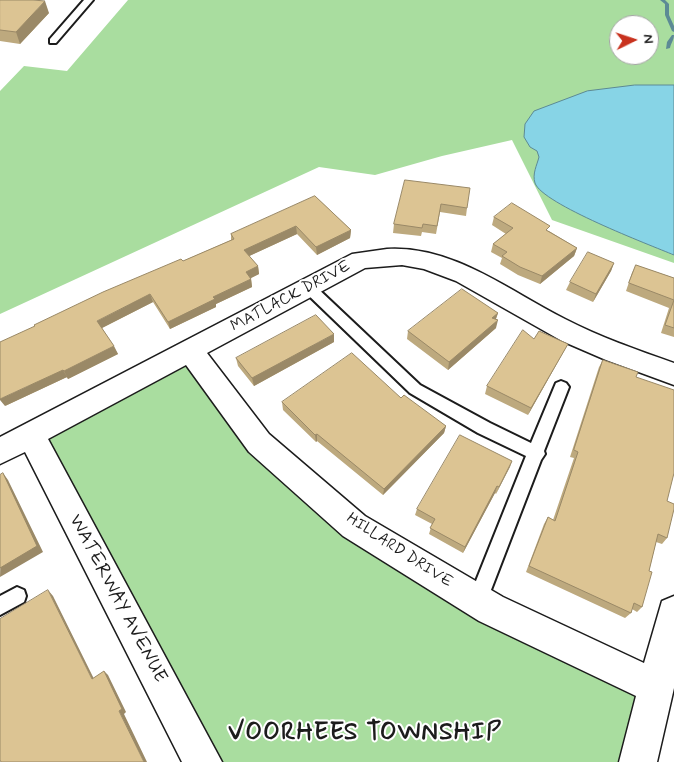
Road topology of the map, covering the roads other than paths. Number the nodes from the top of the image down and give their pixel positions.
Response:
1 (89, 0) edge
2 (53, 41) dead end
3 (309, 288) junction
4 (191, 352) junction
5 (674, 374) edge
6 (562, 387) dead end
7 (30, 435) junction
8 (0, 451) edge
9 (537, 454) junction
10 (17, 596) dead end
11 (477, 601) junction
12 (0, 606) edge
13 (674, 613) edge
14 (656, 687) junction
15 (203, 762) edge
16 (638, 762) edge

1 - 2 lane
3 - 4 street, MATLACK DRIVE
3 - 5 street, MATLACK DRIVE
3 - 9 lane
4 - 7 street, MATLACK DRIVE
4 - 11 street, HILLARD DRIVE
6 - 9 lane
7 - 8 street, MATLACK DRIVE
7 - 15 street, WATERWAY AVENUE
9 - 11 lane
10 - 12 lane
11 - 14 street, HILLARD DRIVE
13 - 14 street
14 - 16 street

